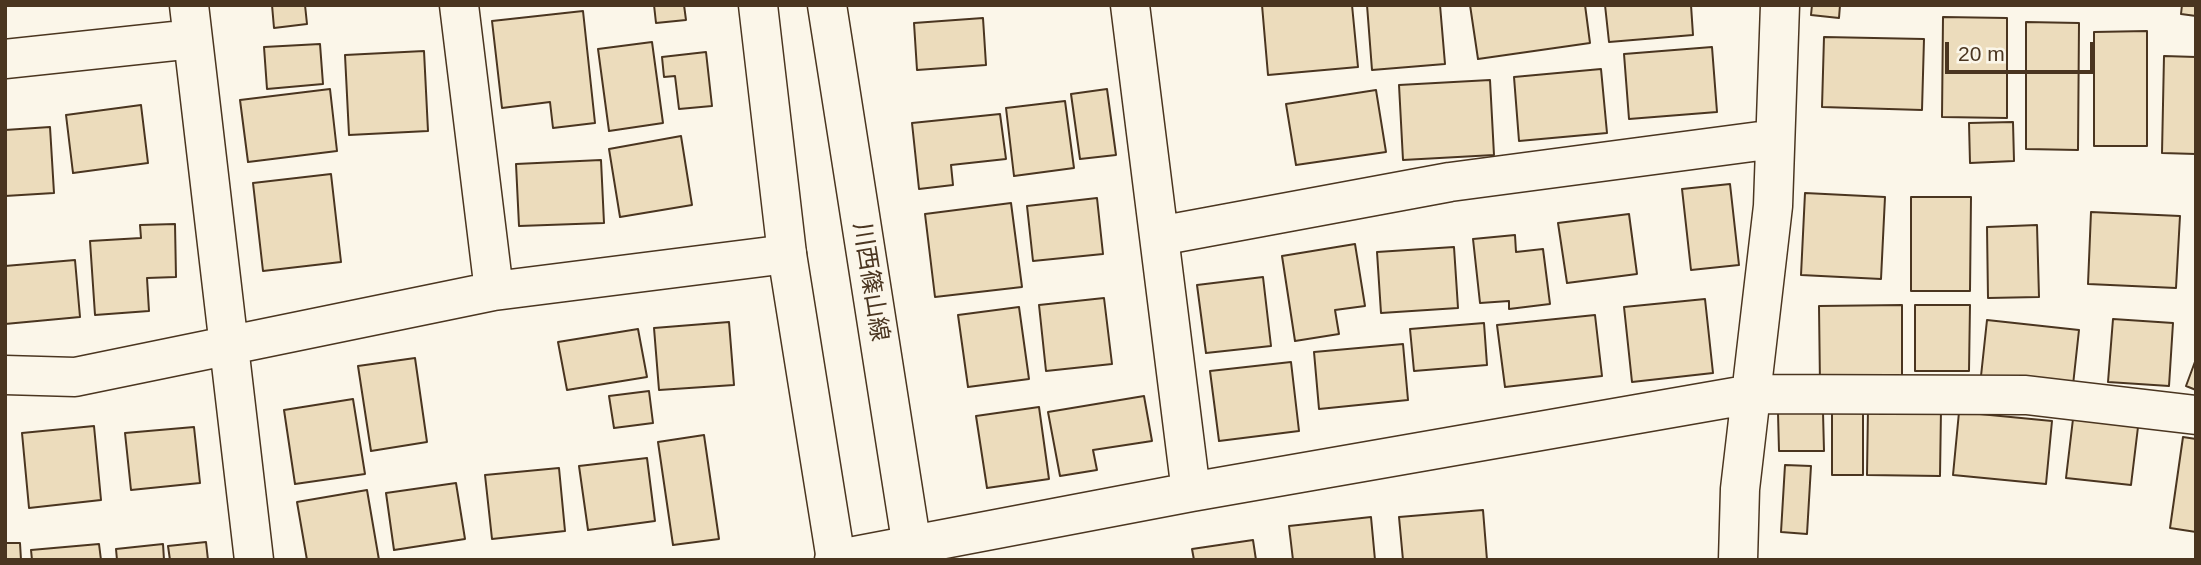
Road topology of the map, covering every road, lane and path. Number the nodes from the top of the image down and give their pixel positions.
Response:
1 (459, 5) edge
2 (758, 5) edge
3 (827, 5) edge
4 (1130, 5) edge
5 (1780, 5) edge
6 (191, 22) edge
7 (5, 59) edge
8 (1775, 139) junction
9 (1159, 236) junction
10 (787, 254) junction
11 (494, 291) junction
12 (231, 347) junction
13 (5, 375) edge
14 (1752, 394) junction
15 (2196, 415) edge
16 (1191, 492) junction
17 (912, 551) edge
18 (254, 560) edge
19 (835, 560) edge
20 (1738, 560) edge

1 - 11 street
2 - 10 street
3 - 17 street, 川西篠山線
4 - 9 street
5 - 8 street
6 - 7 street
6 - 12 street
8 - 9 street
8 - 14 street
9 - 16 street
10 - 11 street
10 - 19 street
11 - 12 street
12 - 13 street
12 - 18 street
14 - 15 street
14 - 16 street
14 - 20 street
16 - 17 street
17 - 19 street

